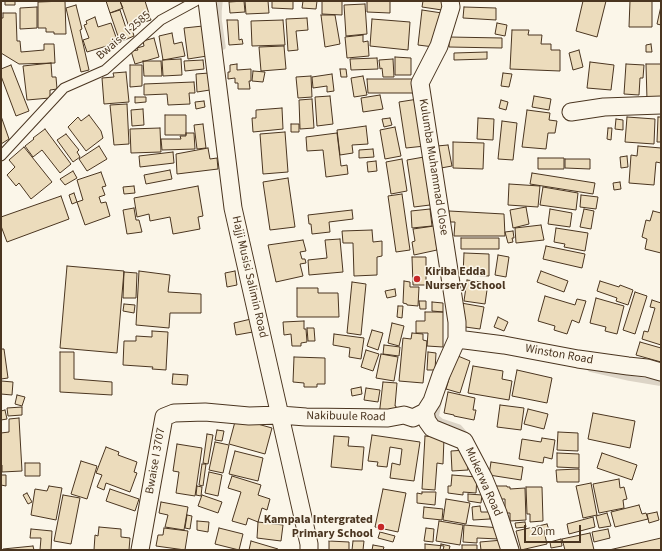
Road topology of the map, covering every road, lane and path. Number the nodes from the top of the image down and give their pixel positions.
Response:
1 (196, 1) edge
2 (207, 1) edge
3 (450, 1) edge
4 (661, 105) edge
5 (571, 112) dead end
6 (1, 156) edge
7 (457, 339) junction
8 (661, 372) edge
9 (425, 412) junction
10 (280, 415) junction
11 (140, 550) edge
12 (309, 550) edge
13 (510, 550) edge

1 - 6 lane, Bwaise I 2585
2 - 10 street, Hajji Musisi Salimin Road
3 - 7 street, Kulumba Muhammad Close
4 - 5 street
7 - 8 street, Winston Road
7 - 9 street
9 - 10 street, Nakibuule Road
9 - 13 street, Mukerwa Road
10 - 11 street, Bwaise I 3707
10 - 12 street, Hajji Musisi Salimin Road

